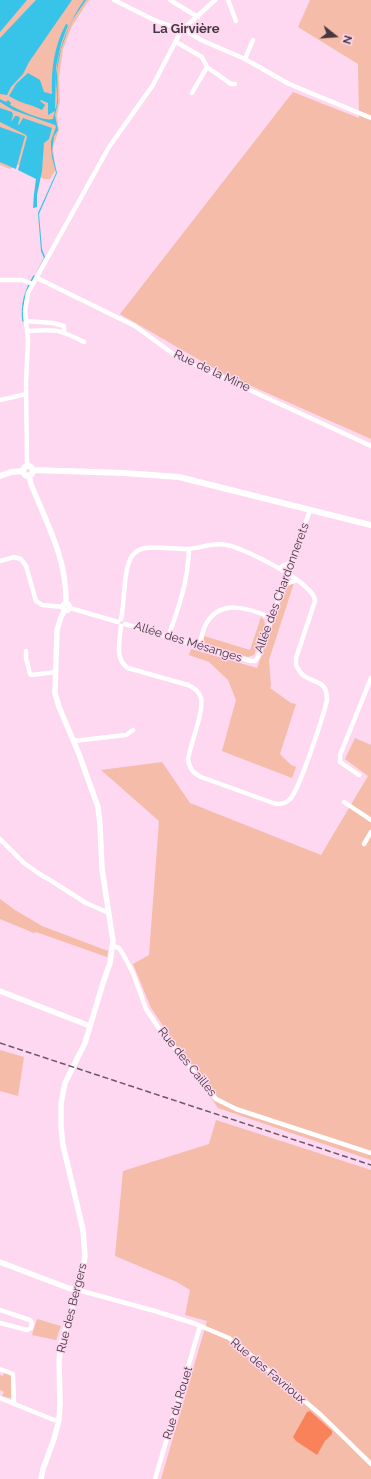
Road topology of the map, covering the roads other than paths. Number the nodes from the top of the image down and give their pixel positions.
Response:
1 (114, 0) edge
2 (170, 0) edge
3 (215, 0) edge
4 (228, 0) edge
5 (198, 17) junction
6 (236, 21) dead end
7 (183, 30) junction
8 (253, 40) dead end
9 (176, 42) junction
10 (245, 59) junction
11 (207, 67) junction
12 (234, 84) dead end
13 (192, 93) dead end
14 (371, 118) edge
15 (37, 278) junction
16 (0, 280) edge
17 (31, 283) junction
18 (26, 322) junction
19 (27, 331) junction
20 (64, 332) junction
21 (84, 342) dead end
22 (26, 394) junction
23 (0, 400) edge
24 (371, 446) edge
25 (25, 468) junction
26 (33, 470) junction
27 (29, 475) junction
28 (0, 476) edge
29 (310, 510) junction
30 (371, 525) edge
31 (189, 549) junction
32 (292, 560) junction
33 (0, 561) edge
34 (279, 568) junction
35 (288, 573) junction
36 (297, 580) junction
37 (284, 585) junction
38 (66, 607) junction
39 (272, 618) junction
40 (121, 623) junction
41 (168, 636) junction
42 (199, 646) junction
43 (26, 651) dead end
44 (251, 661) joint
45 (55, 672) junction
46 (371, 678) edge
47 (369, 690) edge
48 (133, 730) dead end
49 (73, 741) junction
50 (359, 775) dead end
51 (344, 802) dead end
52 (371, 820) edge
53 (371, 832) edge
54 (0, 839) edge
55 (364, 844) dead end
56 (109, 913) junction
57 (113, 946) junction
58 (0, 991) edge
59 (90, 1026) junction
60 (371, 1153) edge
61 (0, 1262) edge
62 (78, 1290) junction
63 (0, 1310) edge
64 (0, 1323) edge
65 (200, 1326) junction
66 (0, 1369) edge
67 (0, 1398) edge
68 (14, 1404) junction
69 (59, 1420) junction
70 (371, 1464) edge
71 (41, 1479) edge
72 (155, 1479) edge

1 - 7 street
2 - 5 street
3 - 5 street
4 - 6 street
5 - 7 street
7 - 9 street
7 - 10 street
8 - 10 street
9 - 11 street
9 - 15 street
10 - 14 street
11 - 12 street
11 - 13 street
15 - 17 street
15 - 24 street, Rue de la Mine
16 - 17 street
17 - 18 street
18 - 19 street
18 - 20 street
19 - 20 street
19 - 22 street
20 - 21 street
22 - 23 street
22 - 25 street
25 - 26 main road
25 - 27 main road
25 - 28 main road
26 - 27 main road
26 - 29 main road
27 - 38 street
29 - 30 main road
29 - 32 street, Allée des Chardonnerets
31 - 34 street
31 - 40 street
31 - 41 street
32 - 34 street
32 - 35 street, Allée des Chardonnerets
33 - 38 street, Allée des Mésanges
34 - 35 street
35 - 36 street
35 - 37 street, Allée des Chardonnerets
36 - 37 street
36 - 40 street
37 - 39 street, Allée des Chardonnerets
38 - 40 street, Allée des Mésanges
38 - 45 street, Rue des Bergers
39 - 42 street
39 - 44 street, Allée des Chardonnerets
40 - 41 street, Allée des Mésanges
41 - 42 street, Allée des Mésanges
42 - 44 street, Allée des Mésanges
43 - 45 street
45 - 49 street, Rue des Bergers
46 - 47 street
47 - 50 street
48 - 49 street
49 - 56 street, Rue des Bergers
51 - 52 street
53 - 55 street
54 - 56 street
56 - 57 street, Rue des Bergers
57 - 59 street, Rue des Bergers
57 - 60 street, Rue des Cailles
58 - 59 street
59 - 62 street, Rue des Bergers
61 - 62 street
62 - 65 street, Rue des Favrioux
62 - 69 street, Rue des Bergers
63 - 64 street
65 - 70 street, Rue des Favrioux
65 - 72 street, Rue du Rouet
66 - 68 street
67 - 68 street
68 - 69 street
69 - 71 street, Rue des Bergers

